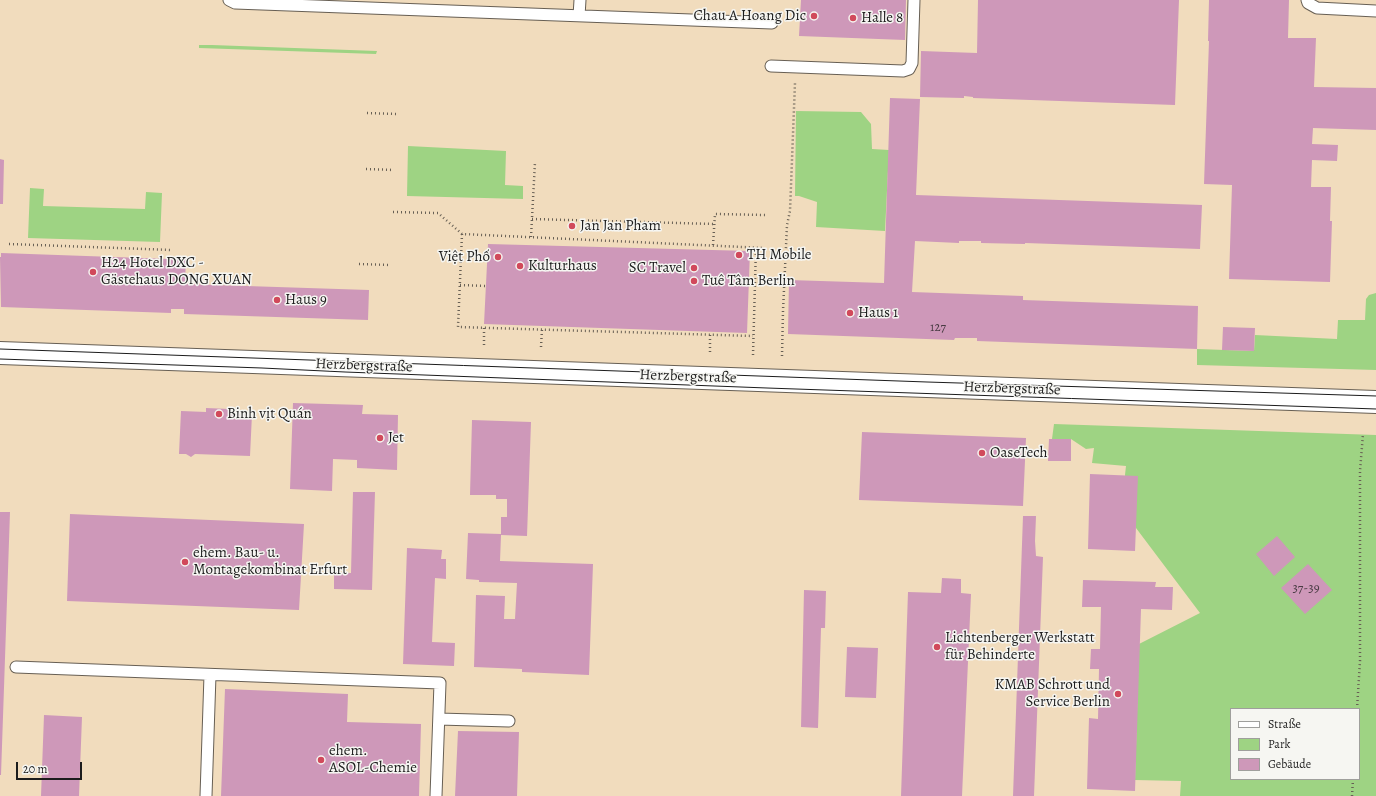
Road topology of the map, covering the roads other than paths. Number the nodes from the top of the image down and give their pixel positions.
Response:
1 (229, 0) edge
2 (580, 0) edge
3 (914, 0) edge
4 (1306, 0) edge
5 (1376, 11) edge
6 (579, 16) junction
7 (772, 22) dead end
8 (771, 66) dead end
9 (0, 353) edge
10 (1376, 402) edge
11 (16, 667) dead end
12 (210, 674) junction
13 (439, 719) junction
14 (509, 721) dead end
15 (206, 796) edge
16 (436, 796) edge

1 - 6 lane
2 - 6 lane
3 - 8 lane
4 - 5 lane
6 - 7 lane
9 - 10 street, Herzbergstraße
11 - 12 lane
12 - 13 lane
12 - 15 lane
13 - 14 lane
13 - 16 lane

